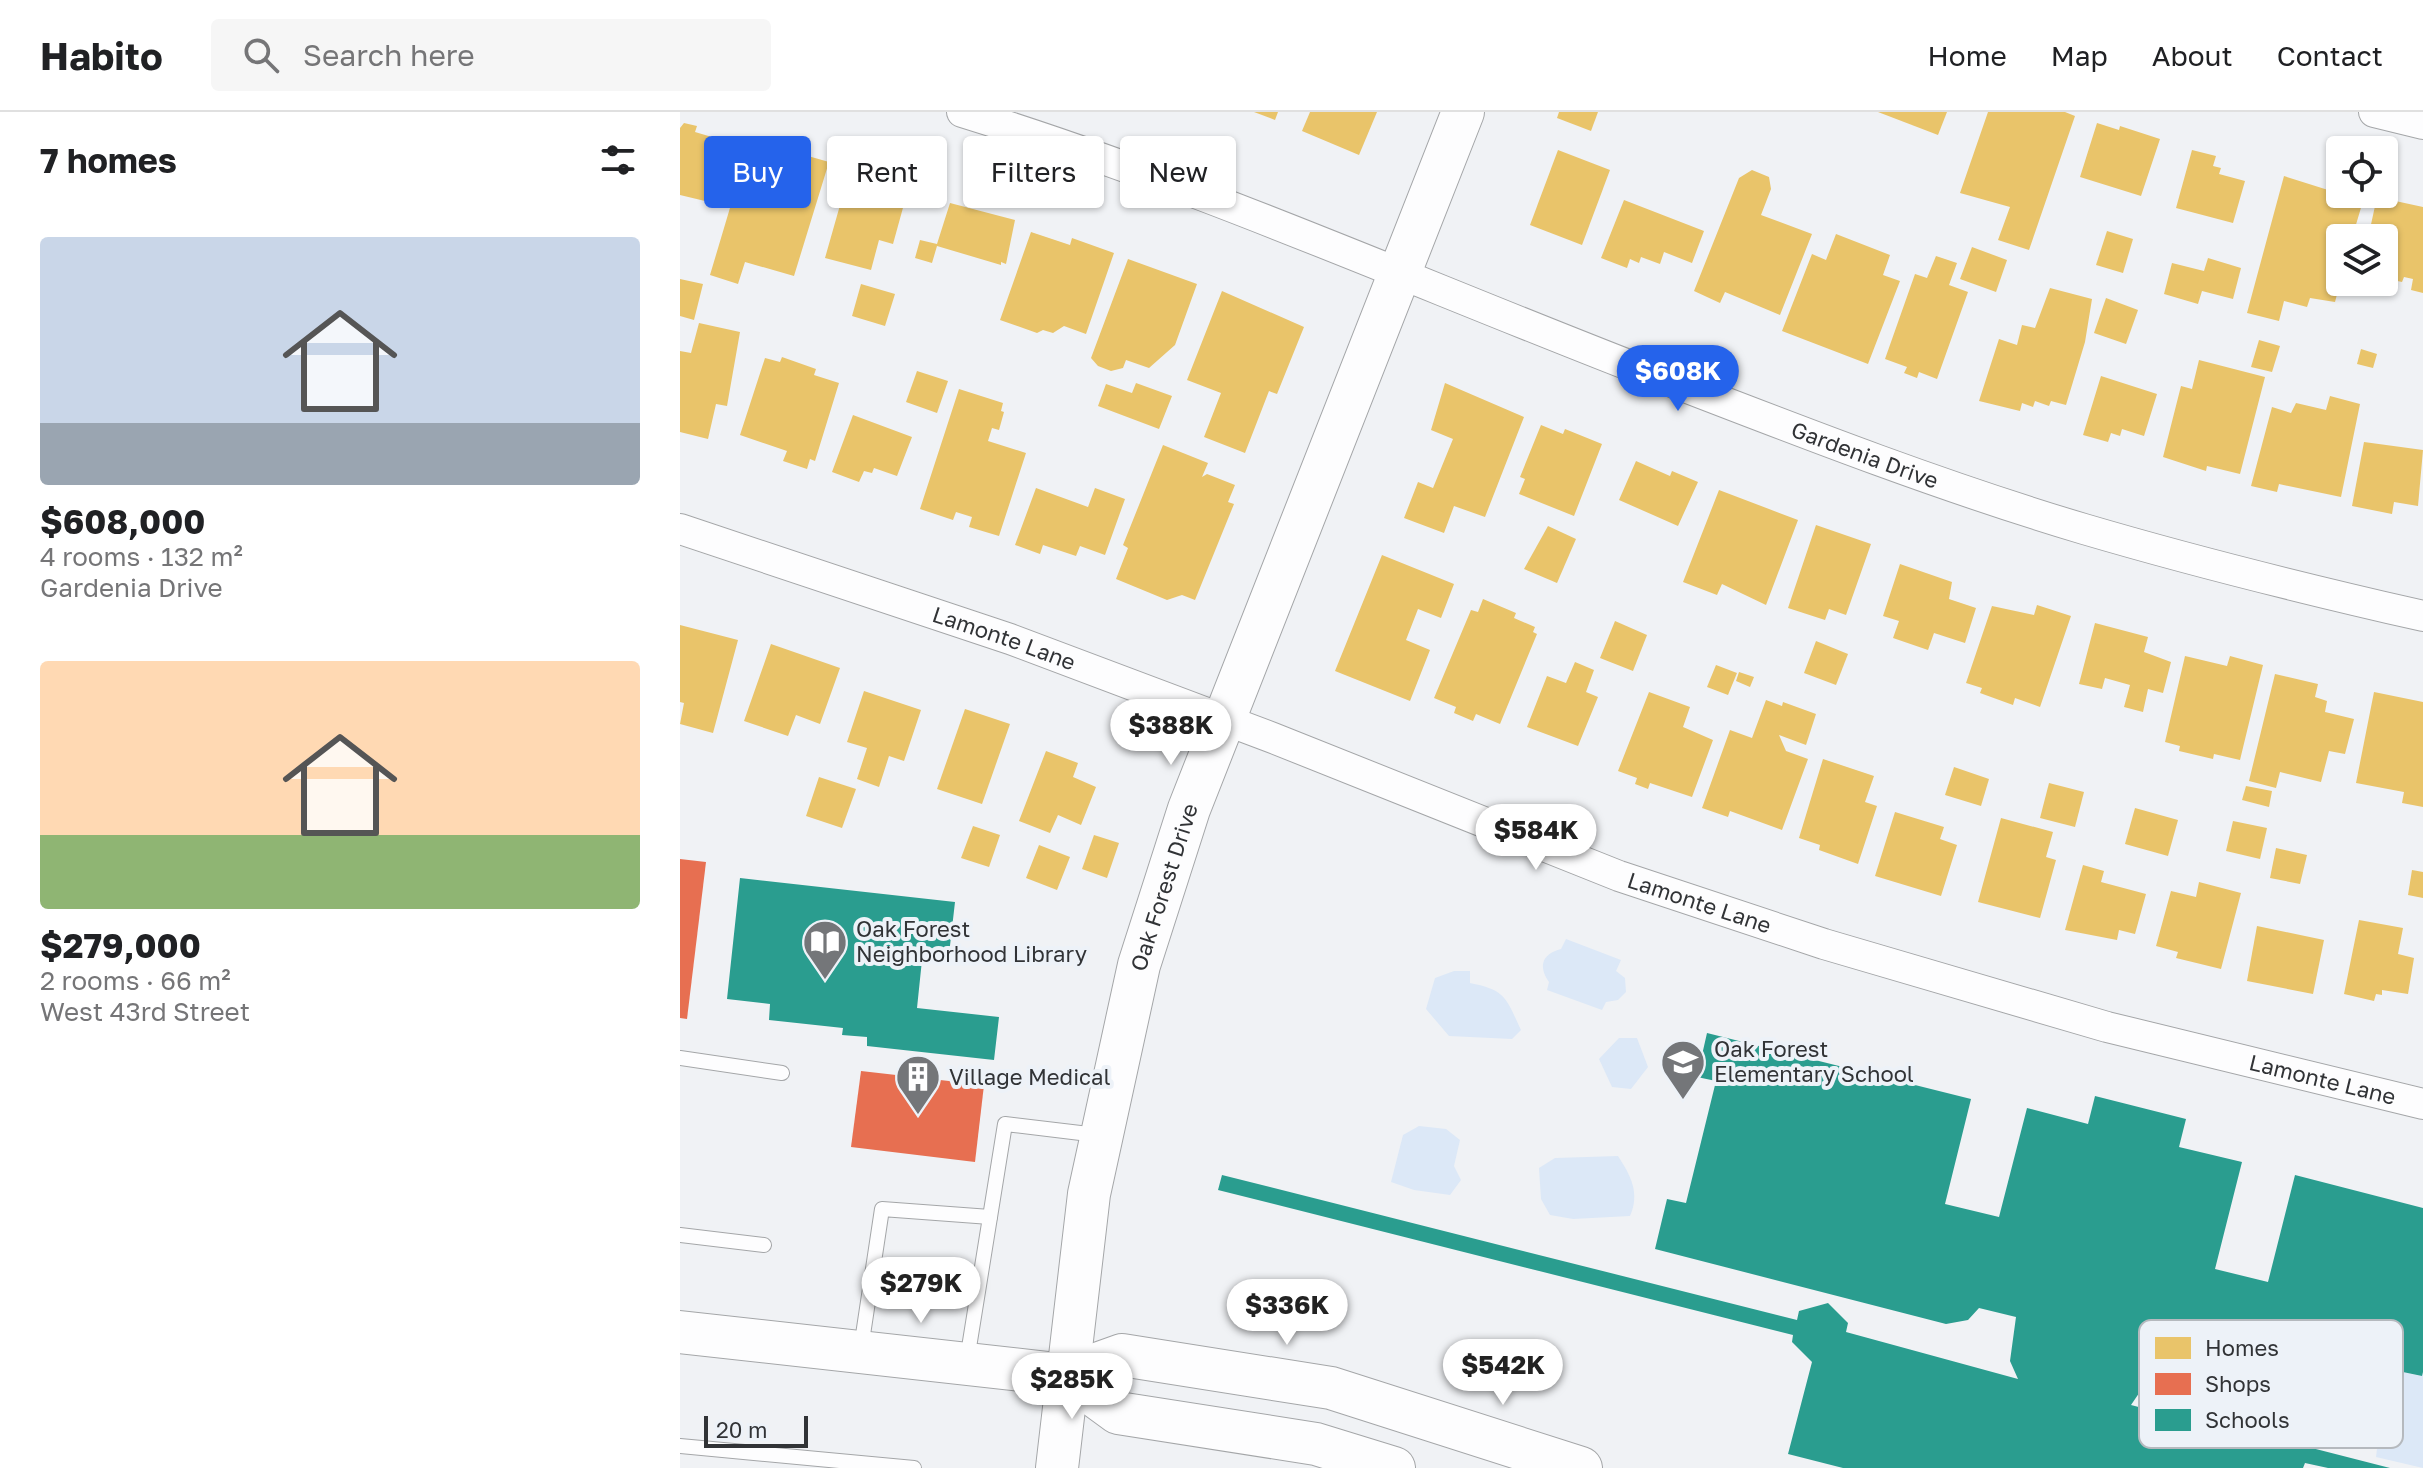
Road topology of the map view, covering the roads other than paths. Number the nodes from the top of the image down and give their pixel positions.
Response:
1 (962, 112) edge
2 (1463, 112) edge
3 (2374, 112) edge
4 (2423, 124) edge
5 (1399, 274) junction
6 (680, 529) edge
7 (2423, 616) edge
8 (1225, 722) junction
9 (680, 1058) edge
10 (782, 1073) dead end
11 (2423, 1104) edge
12 (1101, 1136) junction
13 (990, 1217) junction
14 (680, 1235) edge
15 (764, 1245) dead end
16 (680, 1332) edge
17 (860, 1352) junction
18 (966, 1363) junction
19 (1066, 1375) junction
20 (680, 1446) edge
21 (914, 1468) edge
22 (1057, 1468) edge
23 (1394, 1468) edge
24 (1581, 1468) edge

1 - 5 street, Gardenia Drive
2 - 5 street, Oak Forest Drive
3 - 4 street
5 - 7 street, Gardenia Drive
5 - 8 street, Oak Forest Drive
6 - 8 street, Lamonte Lane
8 - 11 street, Lamonte Lane
8 - 12 street, Oak Forest Drive
9 - 10 lane
12 - 13 lane
12 - 19 street, Oak Forest Drive
13 - 17 lane
13 - 18 lane
14 - 15 lane
16 - 17 street
17 - 18 street
18 - 19 street
19 - 22 street, Oak Forest Drive
19 - 23 street
19 - 24 street
20 - 21 lane

